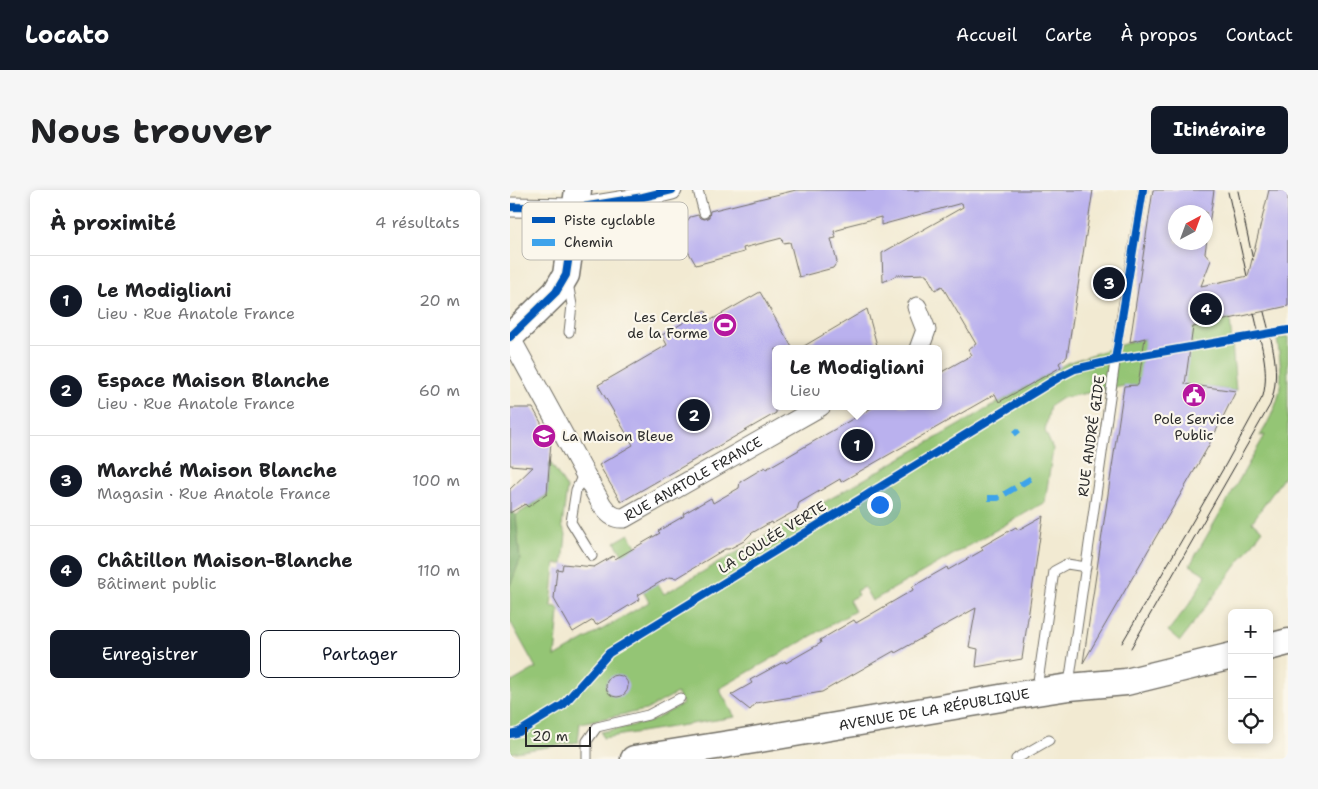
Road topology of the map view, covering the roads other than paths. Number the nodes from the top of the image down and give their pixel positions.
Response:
1 (672, 190) edge
2 (698, 190) edge
3 (1143, 190) edge
4 (577, 199) edge
5 (552, 202) edge
6 (704, 213) dead end
7 (568, 260) edge
8 (566, 275) junction
9 (917, 307) dead end
10 (569, 332) dead end
11 (510, 337) edge
12 (920, 345) edge
13 (815, 410) edge
14 (584, 472) junction
15 (592, 556) dead end
16 (1086, 567) junction
17 (1288, 642) edge
18 (1273, 646) edge
19 (1228, 657) edge
20 (1069, 687) junction
21 (1036, 692) junction
22 (680, 698) dead end
23 (1049, 740) dead end
24 (587, 759) edge
25 (634, 759) edge
26 (1016, 759) edge

1 - 4 street
2 - 6 lane
3 - 16 lane, RUE ANDRÉ GIDE
4 - 5 street
7 - 8 main road
8 - 10 lane
8 - 11 main road
9 - 12 street
11 - 14 street, RUE ANATOLE FRANCE
13 - 14 street, RUE ANATOLE FRANCE
14 - 15 lane
16 - 20 lane, RUE ANDRÉ GIDE
16 - 21 lane
17 - 18 main road
19 - 20 main road, AVENUE DE LA RÉPUBLIQUE
20 - 21 main road, AVENUE DE LA RÉPUBLIQUE
21 - 25 main road, AVENUE DE LA RÉPUBLIQUE
22 - 24 lane
23 - 26 lane

